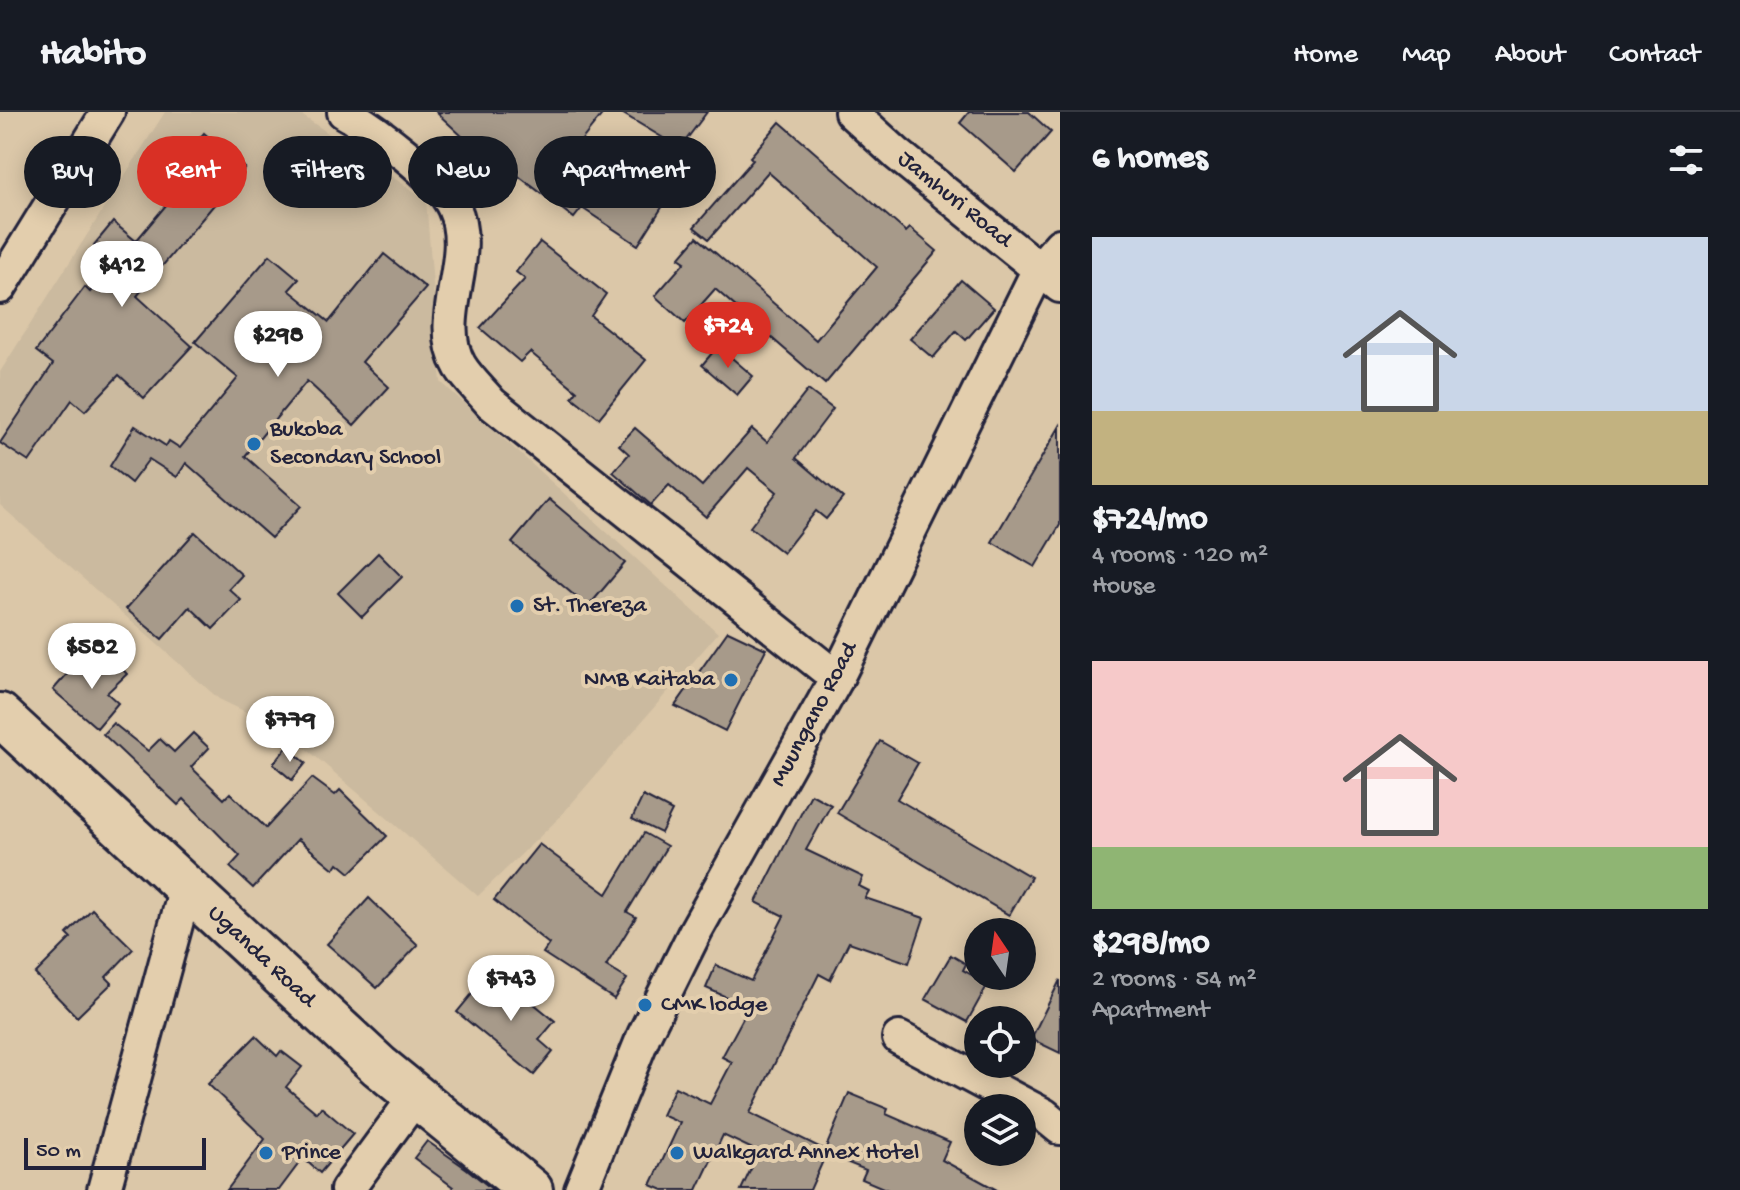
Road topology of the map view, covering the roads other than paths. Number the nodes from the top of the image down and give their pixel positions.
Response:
1 (108, 112) edge
2 (344, 112) edge
3 (851, 112) edge
4 (1053, 267) edge
5 (0, 287) edge
6 (837, 678) junction
7 (0, 715) edge
8 (186, 887) junction
9 (899, 1038) dead end
10 (416, 1096) junction
11 (1060, 1128) edge
12 (104, 1190) edge
13 (347, 1190) edge
14 (531, 1190) edge
15 (581, 1190) edge

1 - 5 street
2 - 6 street
3 - 4 street, Jamhuri Road
4 - 6 street, Muungano Road
6 - 15 street, Muungano Road
7 - 8 main road, Uganda Road
8 - 10 main road, Uganda Road
8 - 12 street
9 - 11 street
10 - 13 street
10 - 14 main road, Uganda Road

